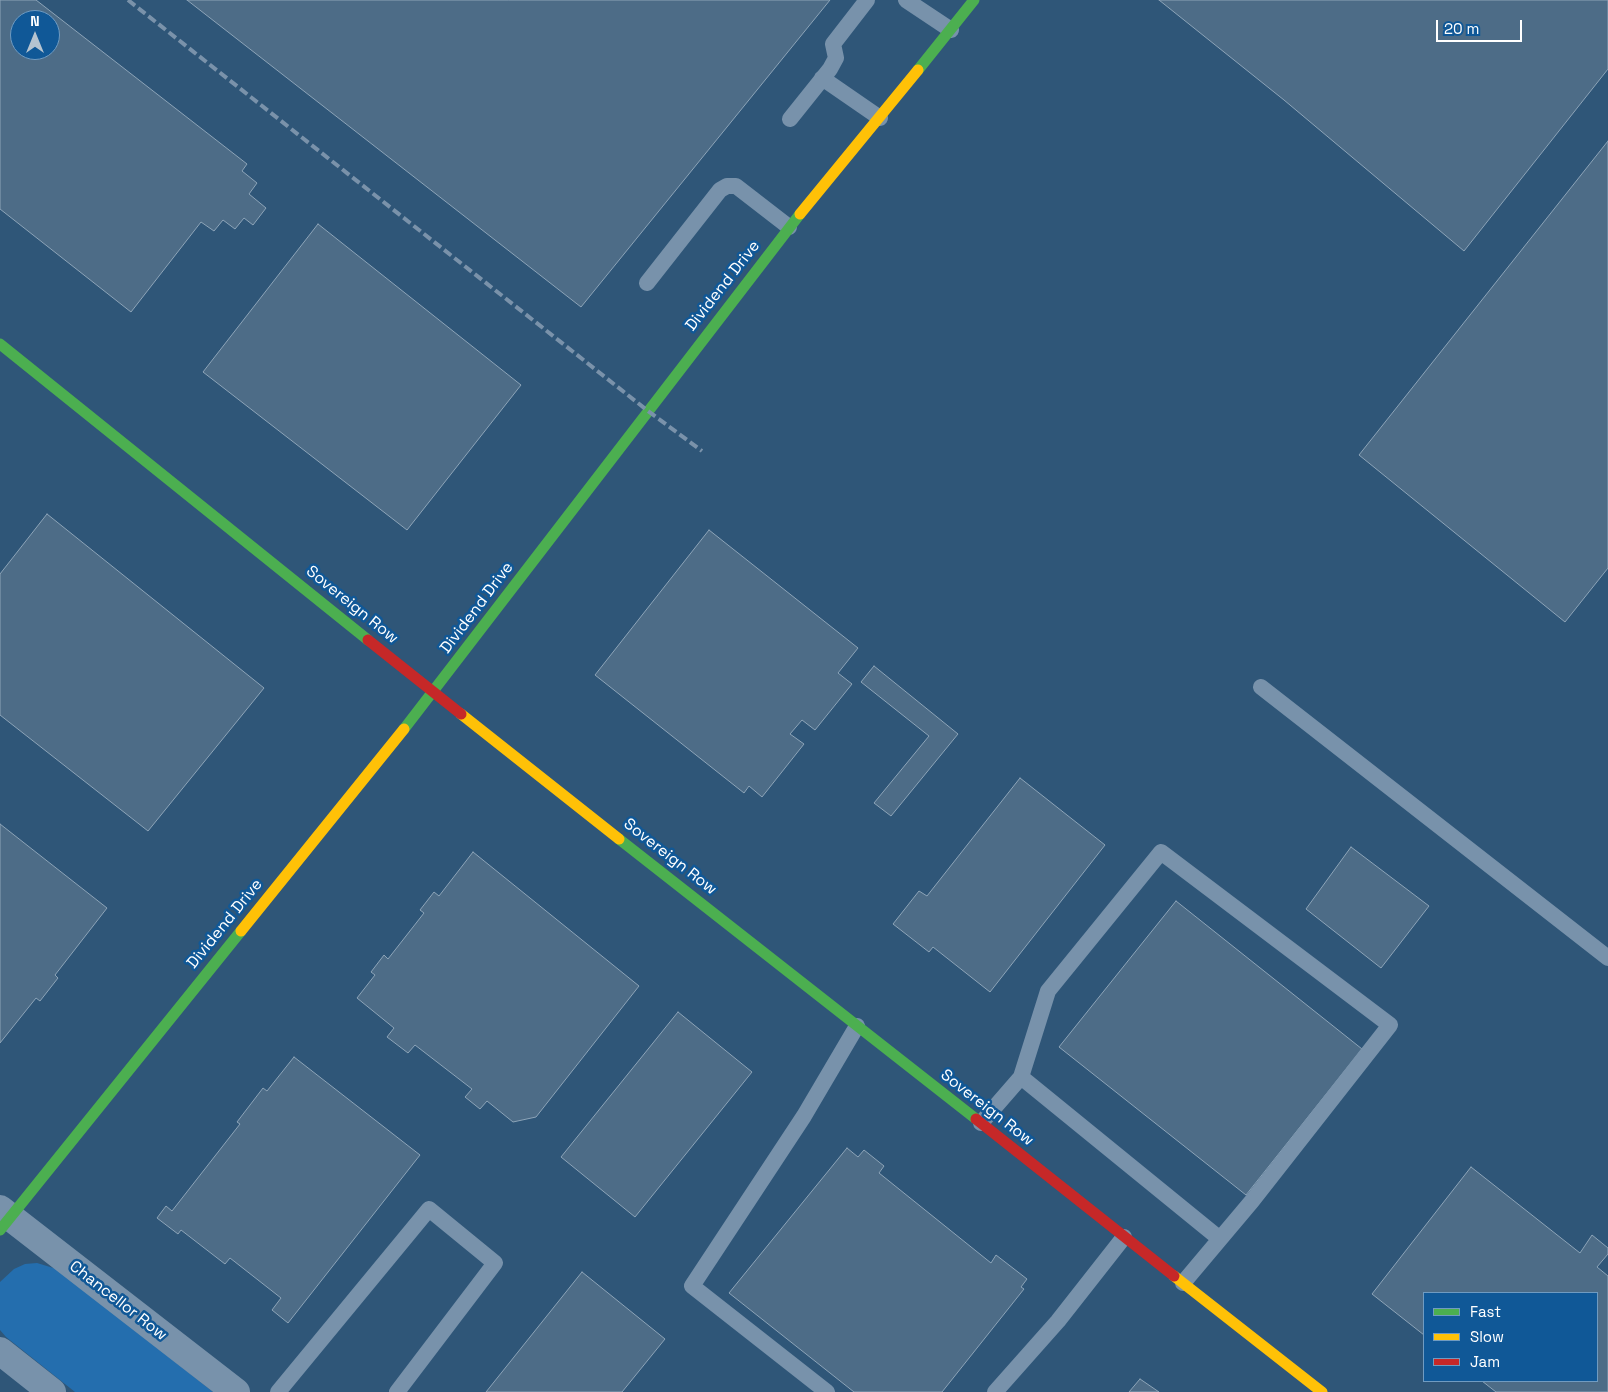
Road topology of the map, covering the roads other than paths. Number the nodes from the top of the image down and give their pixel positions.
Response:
1 (867, 0) edge
2 (906, 0) edge
3 (974, 0) edge
4 (950, 30) junction
5 (822, 78) junction
6 (880, 118) junction
7 (790, 119) dead end
8 (789, 227) junction
9 (647, 282) dead end
10 (0, 344) edge
11 (1261, 687) dead end
12 (434, 692) junction
13 (1608, 958) edge
14 (857, 1026) junction
15 (1021, 1077) junction
16 (981, 1124) junction
17 (3, 1219) edge
18 (1124, 1237) junction
19 (1220, 1240) junction
20 (1183, 1283) junction
21 (0, 1351) edge
22 (52, 1392) edge
23 (236, 1392) edge
24 (278, 1392) edge
25 (397, 1392) edge
26 (827, 1392) edge
27 (995, 1392) edge
28 (1322, 1392) edge

1 - 5 lane
2 - 4 lane
3 - 4 street, Dividend Drive
4 - 6 street, Dividend Drive
5 - 6 lane
5 - 7 lane
6 - 8 street, Dividend Drive
8 - 9 lane
8 - 12 street, Dividend Drive
10 - 12 street, Sovereign Row
11 - 13 lane
12 - 14 street, Sovereign Row
12 - 17 street, Dividend Drive
14 - 16 street, Sovereign Row
14 - 26 lane
15 - 16 lane
15 - 19 lane
15 - 19 lane
16 - 18 street, Sovereign Row
17 - 23 street, Chancellor Row
18 - 20 street, Sovereign Row
18 - 27 lane
19 - 20 lane
20 - 28 street, Sovereign Row
21 - 22 street
24 - 25 lane

